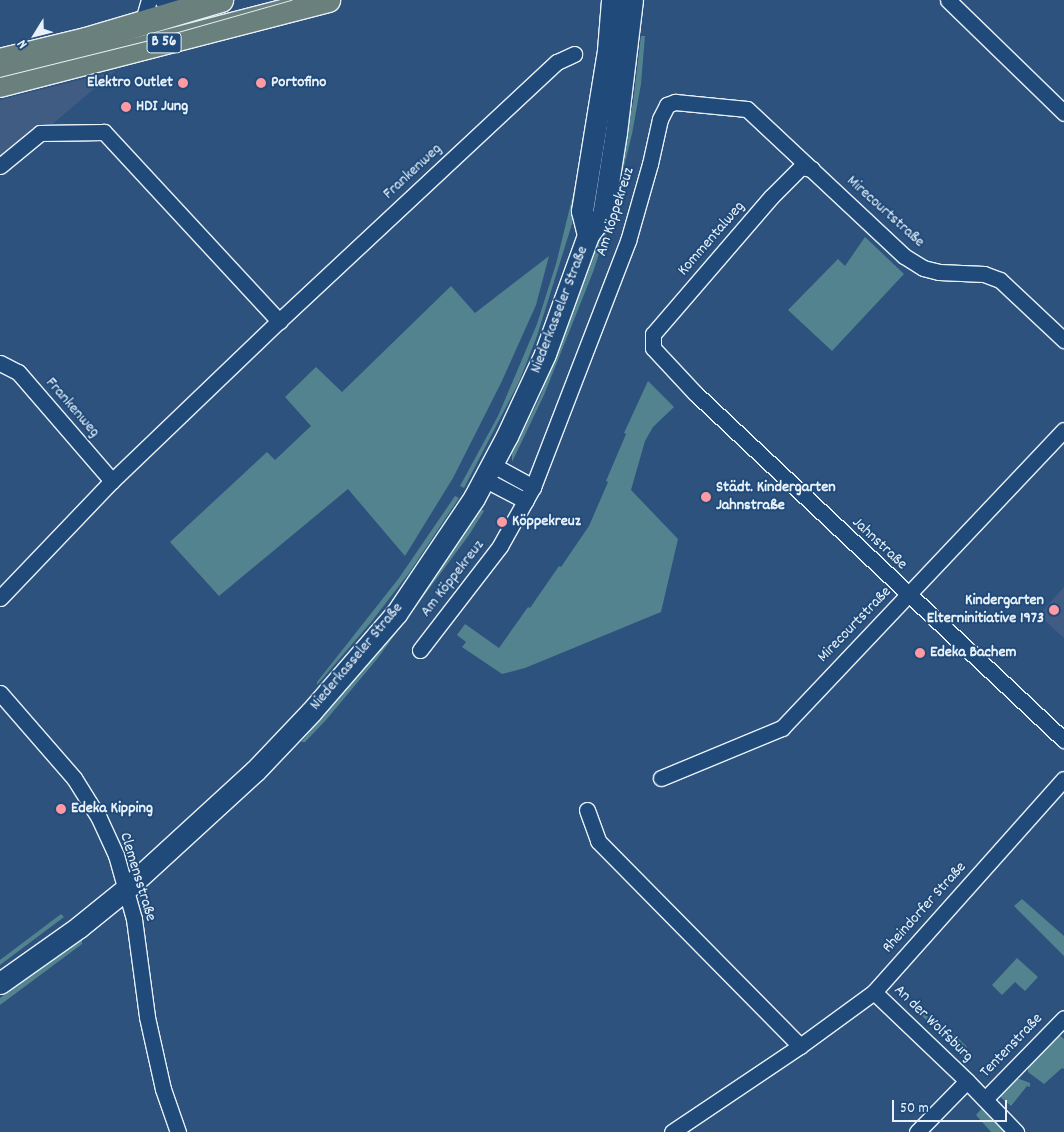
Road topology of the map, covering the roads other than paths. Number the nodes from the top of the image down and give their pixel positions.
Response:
1 (149, 0) edge
2 (162, 0) edge
3 (221, 0) edge
4 (328, 0) edge
5 (612, 0) edge
6 (948, 0) edge
7 (633, 2) edge
8 (187, 9) junction
9 (136, 26) junction
10 (574, 54) dead end
11 (0, 61) edge
12 (0, 85) edge
13 (1064, 113) edge
14 (0, 166) edge
15 (812, 169) junction
16 (588, 235) junction
17 (279, 321) junction
18 (1064, 340) edge
19 (654, 348) joint
20 (0, 363) edge
21 (1064, 430) edge
22 (489, 472) junction
23 (112, 482) junction
24 (534, 487) junction
25 (526, 501) junction
26 (908, 595) junction
27 (0, 598) edge
28 (420, 650) dead end
29 (0, 693) edge
30 (1064, 740) edge
31 (661, 778) dead end
32 (1064, 779) edge
33 (587, 810) dead end
34 (126, 889) junction
35 (0, 983) edge
36 (874, 992) junction
37 (1064, 1018) edge
38 (800, 1046) junction
39 (967, 1081) junction
40 (985, 1100) junction
41 (178, 1132) edge
42 (672, 1132) edge
43 (917, 1132) edge
44 (1016, 1132) edge

1 - 9 street
2 - 8 street
3 - 8 main road, B 56
4 - 12 main road, B 56
5 - 16 main road, Niederkasseler Straße
6 - 13 street
7 - 16 main road, Niederkasseler Straße
8 - 9 main road, B 56
9 - 11 main road, B 56
10 - 17 street, Frankenweg
14 - 17 street
15 - 18 street, Mirecourtstraße
15 - 19 street, Kommentalweg
15 - 24 street, Am Köppekreuz
16 - 22 main road, Niederkasseler Straße
17 - 23 street, Frankenweg
19 - 26 street, Jahnstraße
20 - 23 street, Frankenweg
21 - 26 street, Mirecourtstraße
22 - 24 street
22 - 25 street
22 - 34 main road, Niederkasseler Straße
23 - 27 street, Frankenweg
24 - 25 street, Am Köppekreuz
25 - 28 street, Am Köppekreuz
26 - 30 street, Jahnstraße
26 - 31 street, Mirecourtstraße
29 - 34 street, Clemensstraße
32 - 36 street, Rheindorfer Straße
33 - 38 street
34 - 35 main road, Niederkasseler Straße
34 - 41 street, Clemensstraße
36 - 38 street, Rheindorfer Straße
36 - 39 street, An der Wolfsburg
37 - 40 street, Tentenstraße
38 - 42 street, Rheindorfer Straße
39 - 40 street, An der Wolfsburg
39 - 43 street, An der Wolfsburg
40 - 44 street, An der Wolfsburg

